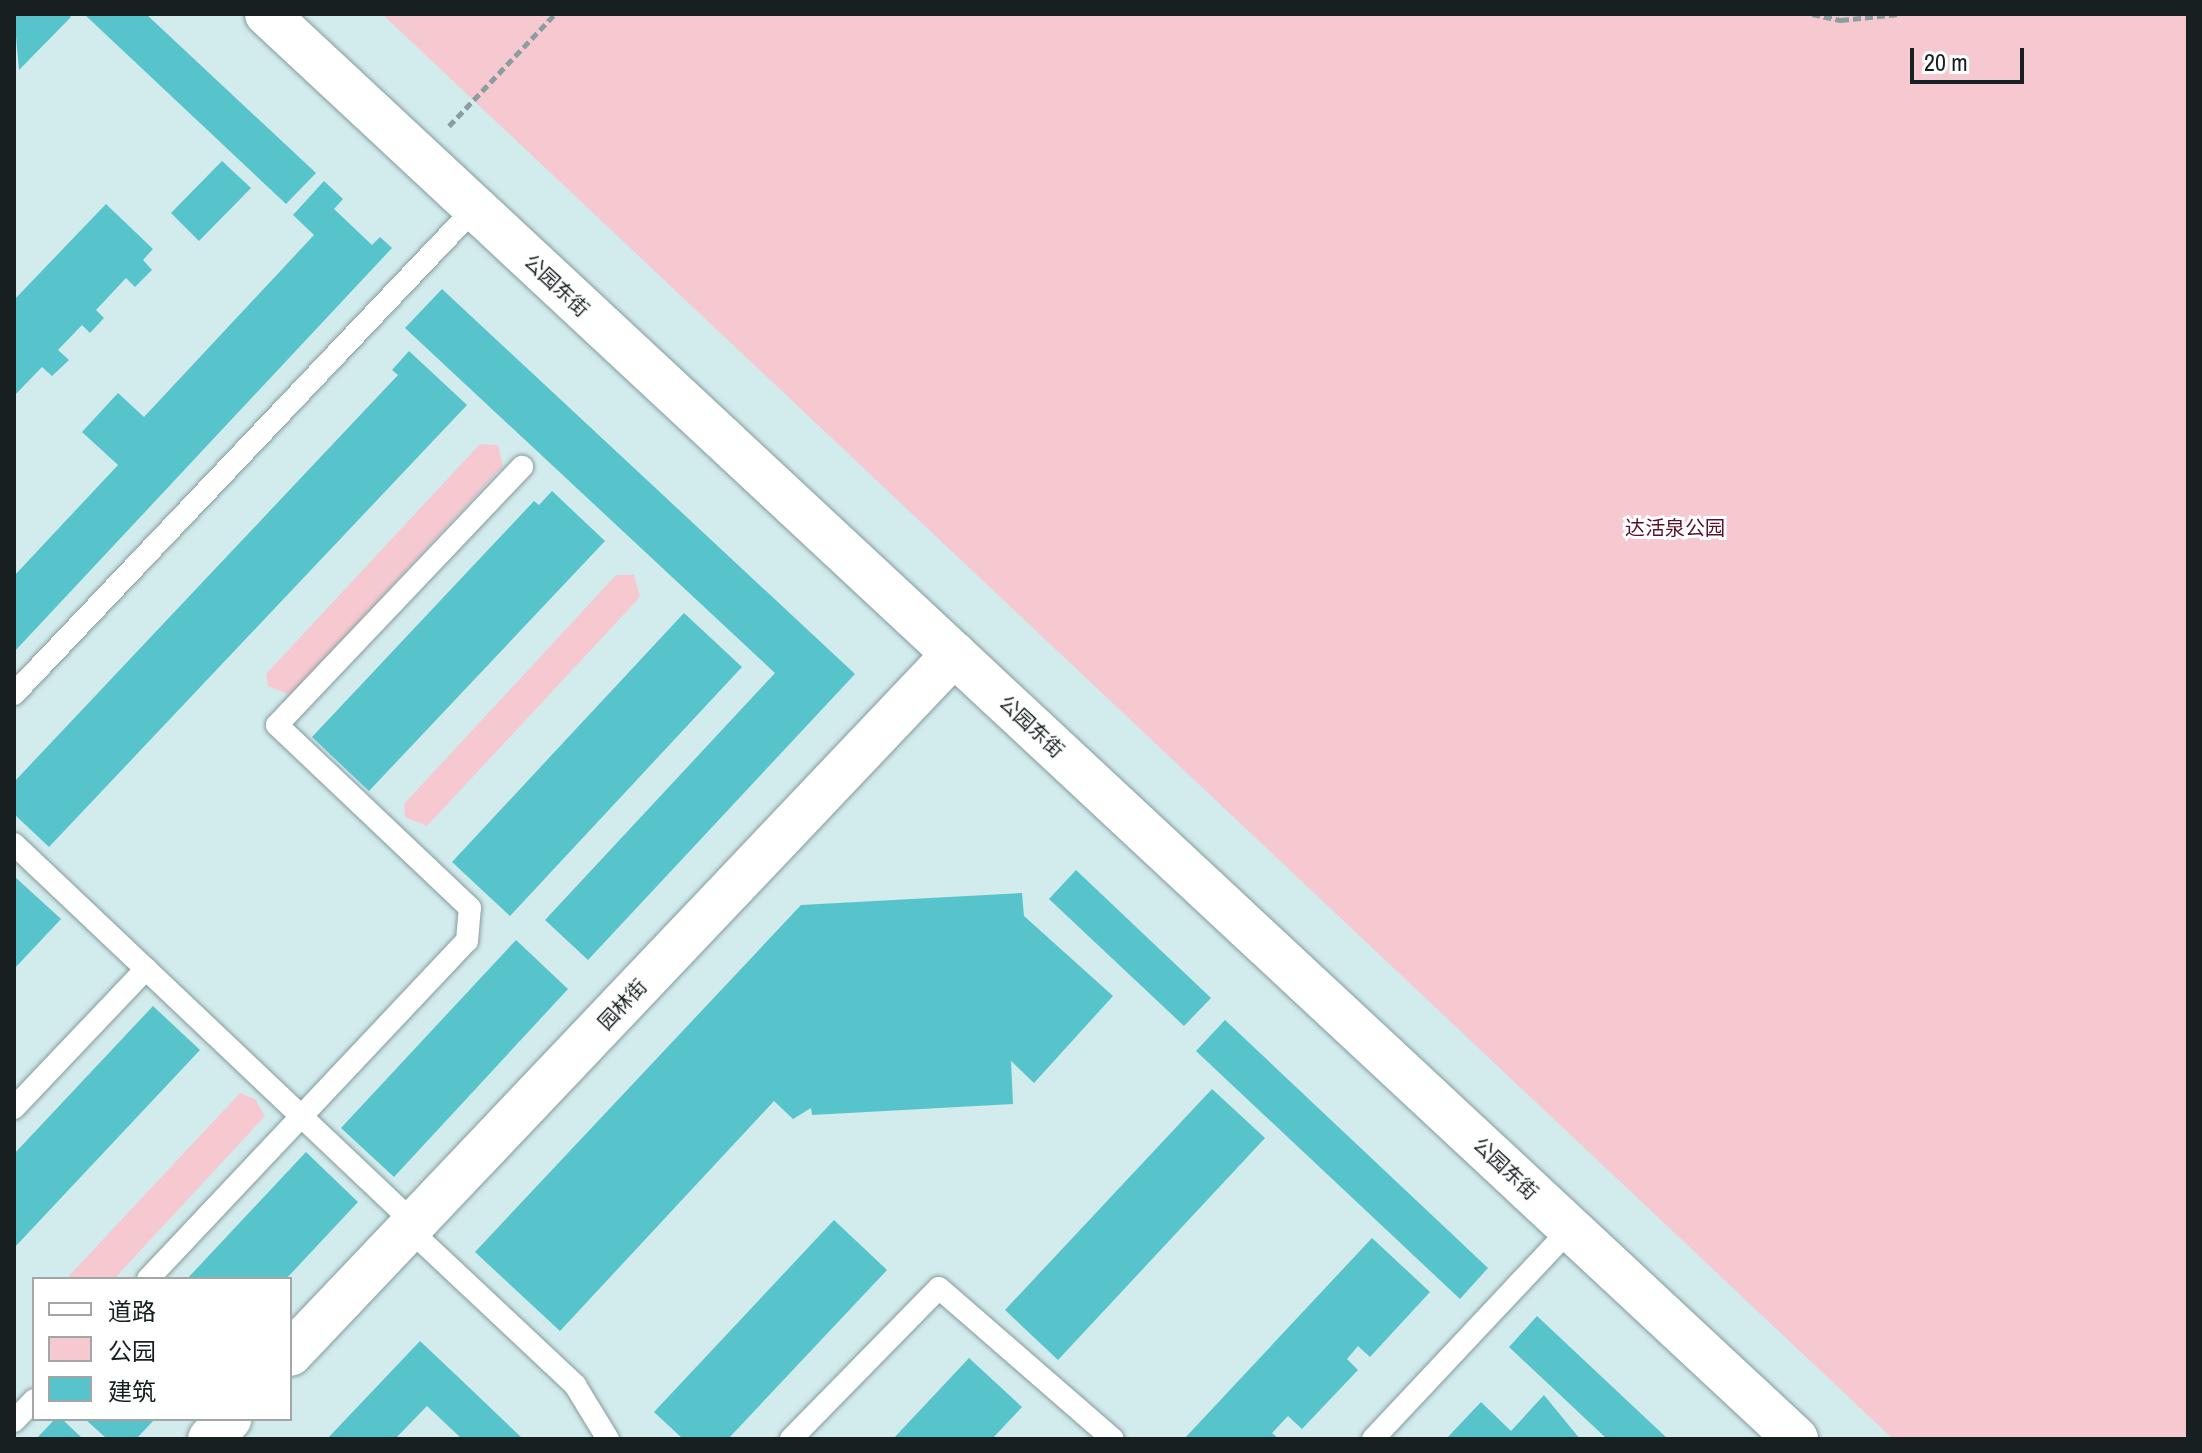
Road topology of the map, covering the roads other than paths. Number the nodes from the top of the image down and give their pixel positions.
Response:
1 (267, 14) edge
2 (475, 208) junction
3 (522, 467) dead end
4 (954, 654) junction
5 (14, 694) edge
6 (14, 844) edge
7 (146, 969) junction
8 (14, 1108) edge
9 (302, 1116) junction
10 (412, 1226) junction
11 (1570, 1229) junction
12 (150, 1277) edge
13 (292, 1352) edge
14 (32, 1402) edge
15 (14, 1421) edge
16 (227, 1421) edge
17 (210, 1439) edge
18 (608, 1439) edge
19 (791, 1439) edge
20 (1113, 1439) edge
21 (1373, 1439) edge
22 (1796, 1439) edge

1 - 2 street, 公园东街
2 - 4 street, 公园东街
2 - 5 lane
3 - 9 lane
4 - 10 street, 园林街
4 - 11 street, 公园东街
6 - 7 lane
7 - 8 lane
7 - 9 lane
9 - 10 lane
9 - 12 lane
10 - 13 street, 园林街
10 - 18 lane
11 - 21 lane
11 - 22 street, 公园东街
14 - 15 lane
16 - 17 street
19 - 20 lane

